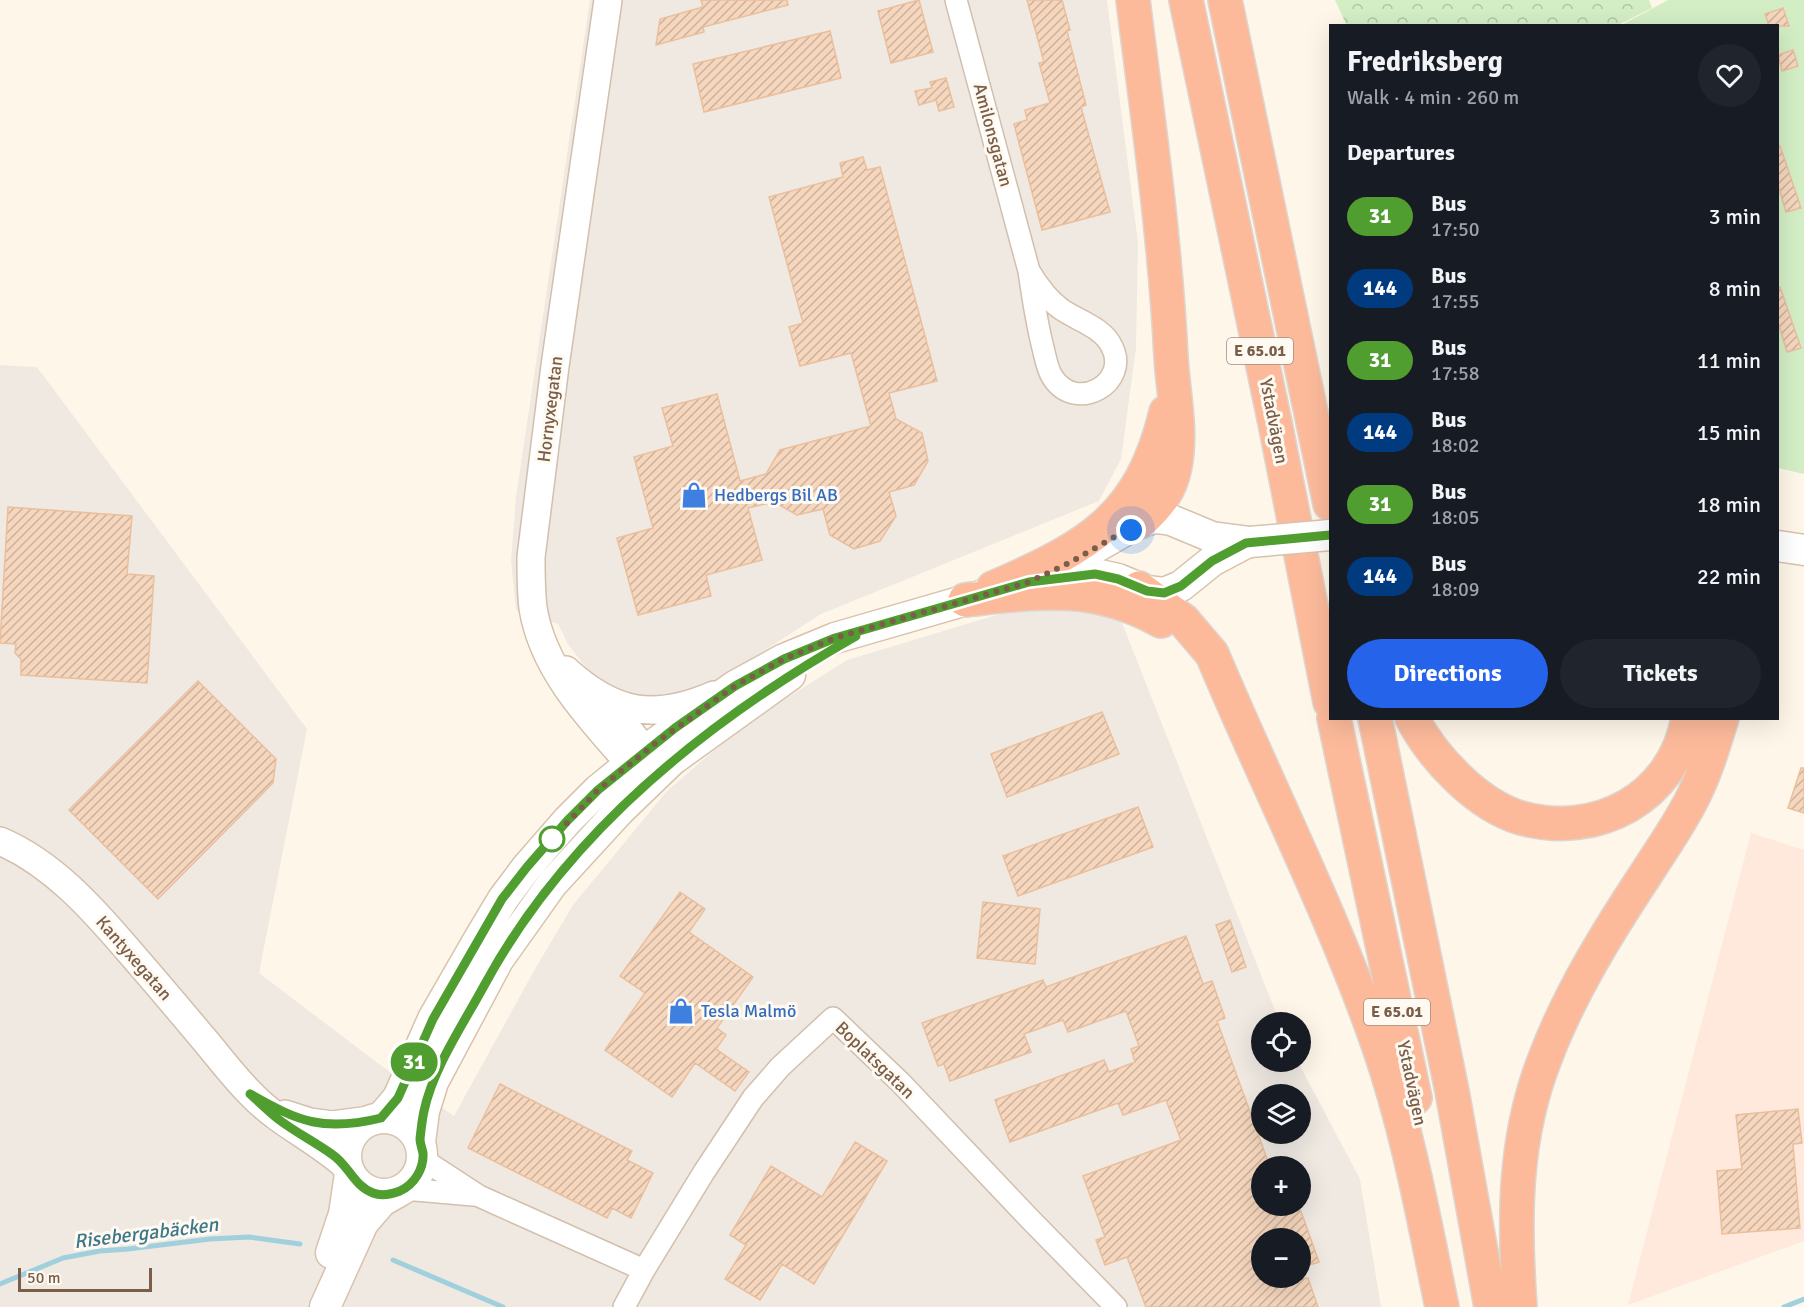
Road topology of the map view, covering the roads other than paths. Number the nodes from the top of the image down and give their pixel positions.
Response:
1 (608, 0) edge
2 (956, 0) edge
3 (1133, 0) edge
4 (1186, 0) edge
5 (1225, 0) edge
6 (1029, 271) junction
7 (1173, 381) junction
8 (1306, 387) junction
9 (1329, 443) edge
10 (1329, 499) edge
11 (1139, 523) junction
12 (1329, 535) edge
13 (1248, 543) junction
14 (1779, 546) edge
15 (1804, 550) edge
16 (1029, 582) junction
17 (1138, 588) junction
18 (965, 600) junction
19 (873, 626) junction
20 (546, 649) junction
21 (735, 686) junction
22 (599, 694) junction
23 (1329, 697) edge
24 (1240, 720) junction
25 (1334, 720) edge
26 (1375, 720) edge
27 (1413, 720) edge
28 (1688, 720) edge
29 (1721, 720) edge
30 (646, 767) junction
31 (0, 841) edge
32 (250, 1094) junction
33 (375, 1119) junction
34 (421, 1147) junction
35 (349, 1171) junction
36 (401, 1190) junction
37 (478, 1196) junction
38 (644, 1270) junction
39 (1088, 1278) junction
40 (313, 1307) edge
41 (325, 1307) edge
42 (624, 1307) edge
43 (1102, 1307) edge
44 (1116, 1307) edge
45 (1442, 1307) edge
46 (1453, 1307) edge
47 (1491, 1307) edge
48 (1520, 1307) edge

1 - 20 street, Hornyxegatan
2 - 6 street, Amilonsgatan
3 - 7 highway
4 - 23 highway, Ystadvägen / E 65.01
5 - 8 highway, Ystadvägen / E 65.01
6 - 6 street, Amilonsgatan
7 - 11 highway
7 - 18 highway
8 - 9 highway
8 - 10 highway, Ystadvägen / E 65.01
11 - 13 main road
11 - 16 main road
11 - 17 main road
12 - 13 main road, bridge
13 - 17 main road
14 - 15 main road
16 - 17 main road
16 - 18 main road
17 - 24 highway
18 - 19 main road
18 - 24 highway
19 - 21 main road
19 - 30 main road
20 - 22 street
20 - 30 street, Hornyxegatan
21 - 22 street
21 - 30 main road
22 - 30 street
24 - 45 highway
25 - 46 highway, Ystadvägen / E 65.01
26 - 47 highway, Ystadvägen / E 65.01
27 - 28 highway
29 - 48 highway
30 - 33 main road
30 - 34 main road
31 - 32 street, Kantyxegatan
32 - 33 street, Kantyxegatan
32 - 35 street, Kantyxegatan
33 - 34 main road
33 - 35 main road
34 - 36 main road
34 - 37 street
35 - 36 main road
35 - 40 main road
36 - 37 street
36 - 41 main road
37 - 38 street
38 - 39 street, Boplatsgatan
38 - 42 street, Boplatsgatan
39 - 43 street, Boplatsgatan
39 - 44 street, Boplatsgatan

